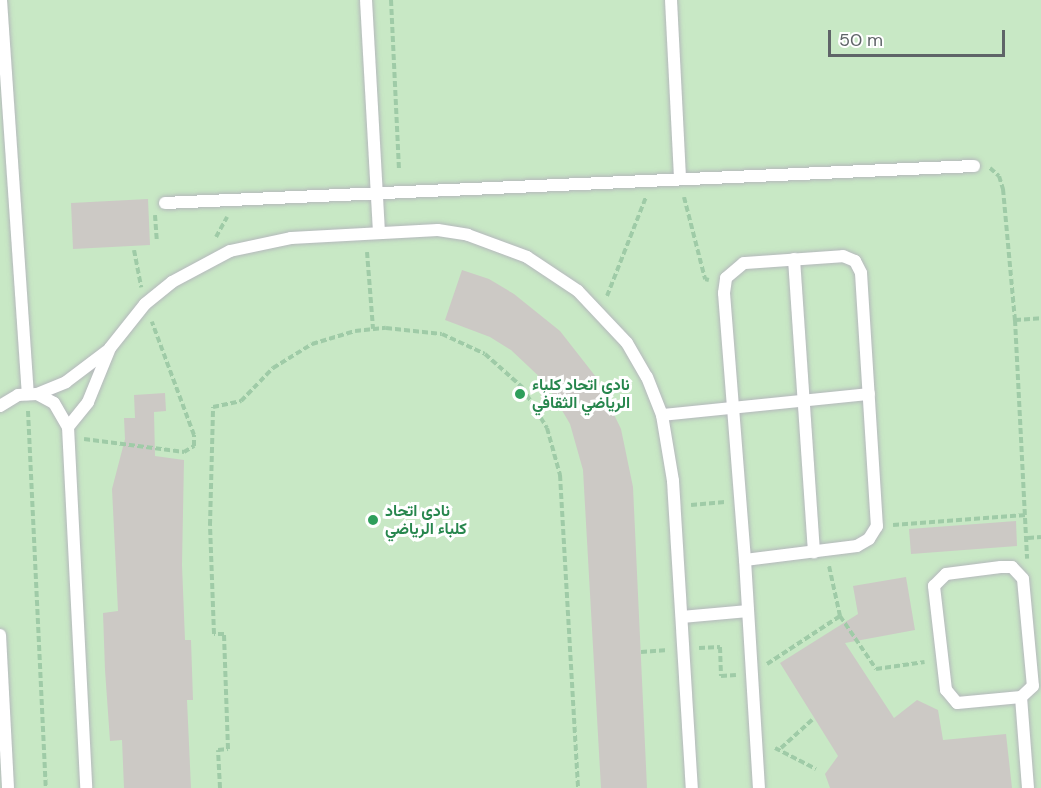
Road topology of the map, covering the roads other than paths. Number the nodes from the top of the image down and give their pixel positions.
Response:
1 (1, 0) edge
2 (366, 0) edge
3 (672, 0) edge
4 (974, 166) road end
5 (680, 179) junction
6 (377, 193) junction
7 (165, 203) dead end
8 (379, 232) junction
9 (794, 259) junction
10 (110, 348) junction
11 (32, 394) junction
12 (869, 394) junction
13 (803, 401) junction
14 (0, 406) edge
15 (735, 408) junction
16 (662, 415) junction
17 (68, 432) junction
18 (814, 552) junction
19 (745, 560) junction
20 (748, 611) junction
21 (682, 617) junction
22 (0, 635) edge
23 (1021, 697) junction
24 (8, 788) edge
25 (86, 788) edge
26 (692, 788) edge
27 (759, 788) edge
28 (1028, 788) edge

1 - 11 lane
2 - 6 lane
3 - 5 lane
4 - 5 lane
5 - 6 lane
6 - 7 lane
6 - 8 lane
8 - 10 lane
8 - 16 lane
9 - 12 lane
9 - 13 lane
9 - 15 lane
10 - 11 lane
10 - 17 lane
11 - 14 lane
11 - 17 lane
12 - 13 lane
12 - 18 lane
13 - 15 lane
13 - 18 lane
15 - 16 lane
15 - 19 lane
16 - 21 lane
17 - 25 lane
18 - 19 lane
19 - 20 lane
20 - 21 lane
20 - 27 lane
21 - 26 lane
22 - 24 lane
23 - 23 lane
23 - 28 lane

